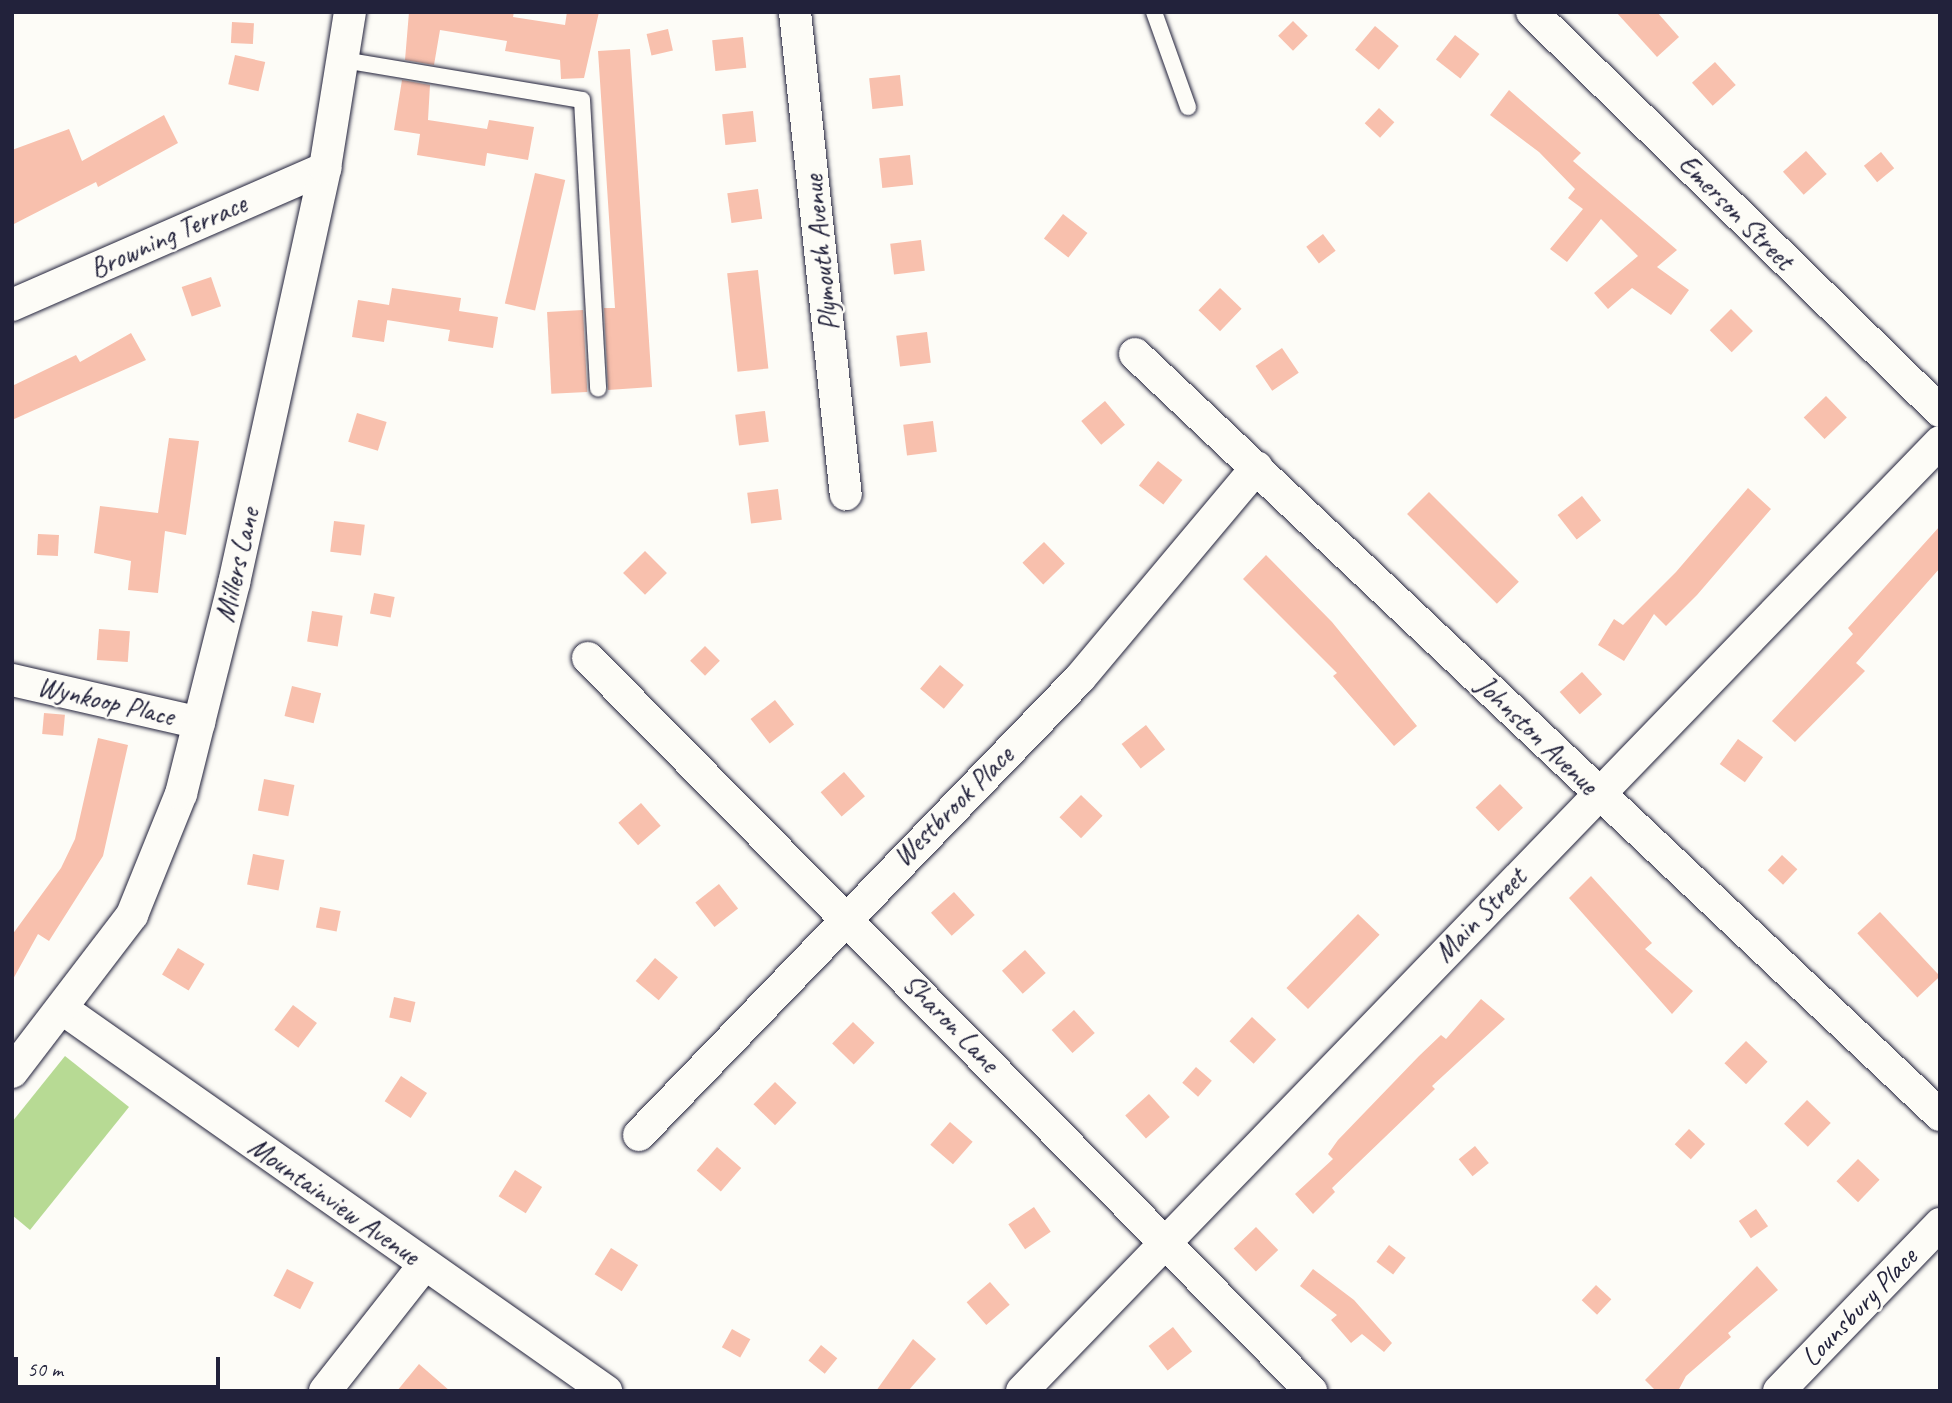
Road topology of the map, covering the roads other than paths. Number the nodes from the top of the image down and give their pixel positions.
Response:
1 (351, 12) edge
2 (795, 12) edge
3 (1154, 12) edge
4 (1532, 12) edge
5 (343, 60) junction
6 (1188, 107) dead end
7 (325, 168) junction
8 (12, 305) edge
9 (1135, 354) dead end
10 (598, 389) dead end
11 (1940, 411) edge
12 (1940, 442) edge
13 (1257, 467) junction
14 (846, 494) dead end
15 (588, 658) dead end
16 (12, 680) edge
17 (199, 723) junction
18 (1598, 793) junction
19 (845, 915) junction
20 (64, 1010) junction
21 (12, 1072) edge
22 (1940, 1115) edge
23 (639, 1135) dead end
24 (1940, 1224) edge
25 (1163, 1241) junction
26 (424, 1265) junction
27 (325, 1391) edge
28 (606, 1391) edge
29 (1022, 1391) edge
30 (1311, 1391) edge
31 (1779, 1391) edge

1 - 5 street, Millers Lane
2 - 14 street, Plymouth Avenue
3 - 6 lane
4 - 11 street, Emerson Street
5 - 7 street, Millers Lane
5 - 10 lane
7 - 8 street, Browning Terrace
7 - 17 street, Millers Lane
9 - 13 street, Johnston Avenue
12 - 18 street, Main Street
13 - 18 street, Johnston Avenue
13 - 19 street, Westbrook Place
15 - 19 street, Sharon Lane
16 - 17 street, Wynkoop Place
17 - 20 street, Millers Lane
18 - 22 street, Johnston Avenue
18 - 25 street, Main Street
19 - 23 street, Westbrook Place
19 - 25 street, Sharon Lane
20 - 21 street, Millers Lane
20 - 26 street, Mountainview Avenue
24 - 31 street, Lounsbury Place
25 - 29 street, Main Street
25 - 30 street, Sharon Lane
26 - 27 street
26 - 28 street, Mountainview Avenue

